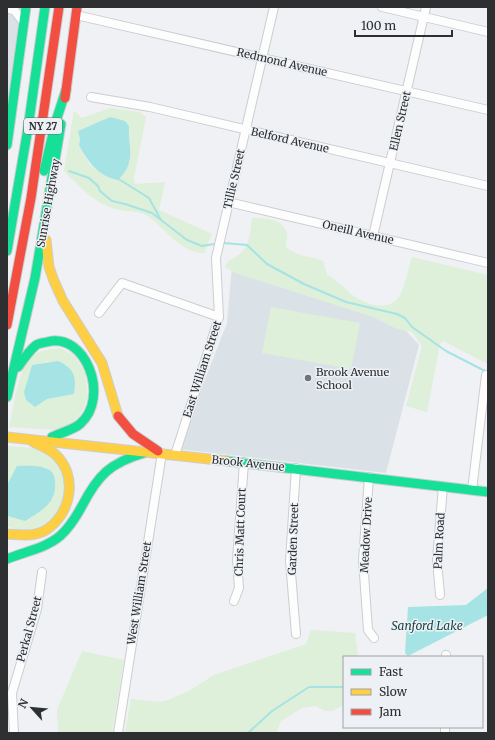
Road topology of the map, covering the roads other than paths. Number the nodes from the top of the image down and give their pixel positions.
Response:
1 (26, 7) edge
2 (44, 7) edge
3 (59, 7) edge
4 (274, 7) edge
5 (382, 7) edge
6 (426, 7) edge
7 (7, 8) edge
8 (77, 11) edge
9 (424, 17) junction
10 (24, 23) junction
11 (488, 32) edge
12 (262, 58) junction
13 (66, 90) junction
14 (406, 91) junction
15 (91, 97) dead end
16 (488, 110) edge
17 (246, 129) junction
18 (7, 145) edge
19 (390, 163) junction
20 (488, 186) edge
21 (228, 202) junction
22 (45, 226) junction
23 (373, 236) junction
24 (23, 244) junction
25 (7, 251) edge
26 (216, 258) joint
27 (488, 263) edge
28 (99, 313) dead end
29 (219, 317) junction
30 (7, 325) edge
31 (486, 375) dead end
32 (10, 383) junction
33 (7, 397) edge
34 (11, 437) edge
35 (43, 439) junction
36 (148, 452) junction
37 (162, 453) junction
38 (175, 455) junction
39 (244, 462) junction
40 (296, 468) junction
41 (369, 477) junction
42 (443, 486) junction
43 (472, 490) junction
44 (488, 492) edge
45 (7, 534) edge
46 (7, 559) edge
47 (42, 572) dead end
48 (440, 595) dead end
49 (234, 601) dead end
50 (296, 634) dead end
51 (374, 638) dead end
52 (14, 733) edge
53 (118, 733) edge

1 - 10 main road
2 - 25 main road, NY 27
3 - 24 main road, Sunrise Highway / NY 27
4 - 12 street, Tillie Street
5 - 9 street
6 - 9 street, Ellen Street
7 - 10 street
8 - 12 street, Redmond Avenue
8 - 13 main road, Sunrise Highway
9 - 11 street
9 - 14 street, Ellen Street
10 - 18 main road
12 - 14 street, Redmond Avenue
12 - 17 street, Tillie Street
13 - 22 main road, Sunrise Highway
13 - 24 main road
14 - 16 street, Redmond Avenue
14 - 19 street, Ellen Street
15 - 17 street, Belford Avenue
17 - 19 street, Belford Avenue
17 - 21 street, Tillie Street
19 - 20 street, Belford Avenue
19 - 23 street, Ellen Street
21 - 23 street, Oneill Avenue
21 - 26 street, Tillie Street
22 - 32 main road, Sunrise Highway
22 - 37 main road
23 - 27 street, Oneill Avenue
24 - 30 main road, Sunrise Highway / NY 27
26 - 29 street, East William Street
28 - 29 street
29 - 38 street, East William Street
31 - 43 street
32 - 33 main road, Sunrise Highway
32 - 35 main road
34 - 35 main road, Brook Avenue
34 - 45 main road
35 - 36 main road, Brook Avenue
36 - 37 main road, Brook Avenue
36 - 46 main road
37 - 38 main road, Brook Avenue
37 - 53 street, West William Street
38 - 39 main road, Brook Avenue
39 - 40 main road, Brook Avenue
39 - 49 street, Chris Matt Court
40 - 41 main road, Brook Avenue
40 - 50 street, Garden Street
41 - 42 main road, Brook Avenue
41 - 51 street, Meadow Drive
42 - 43 main road, Brook Avenue
42 - 48 street, Palm Road
43 - 44 main road, Brook Avenue
47 - 52 street, Perkal Street

